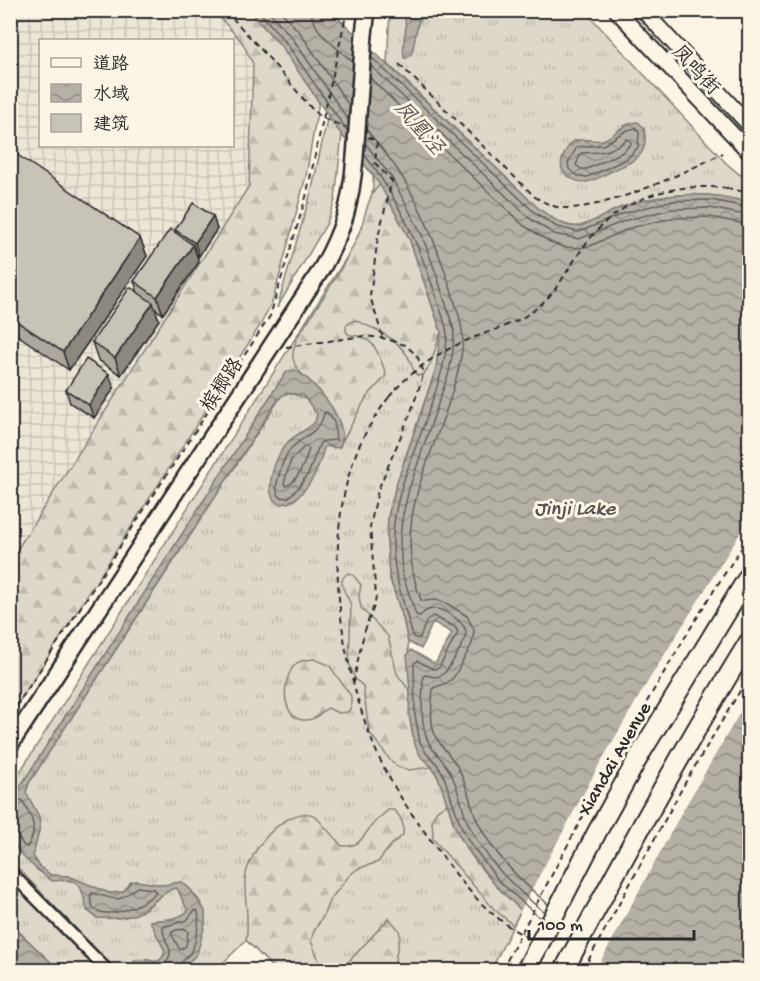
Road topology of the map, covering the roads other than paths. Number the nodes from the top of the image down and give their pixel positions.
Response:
1 (367, 10) edge
2 (616, 10) edge
3 (643, 10) edge
4 (750, 126) edge
5 (750, 153) edge
6 (750, 574) edge
7 (750, 640) edge
8 (10, 745) edge
9 (10, 872) edge
10 (107, 970) edge
11 (526, 970) edge
12 (564, 970) edge

1 - 8 main road, 槟榔路, bridge
2 - 5 street, 凤鸣街
3 - 4 street, 凤鸣街
6 - 11 main road, Xiandai Avenue, bridge
7 - 12 main road, bridge
9 - 10 street

